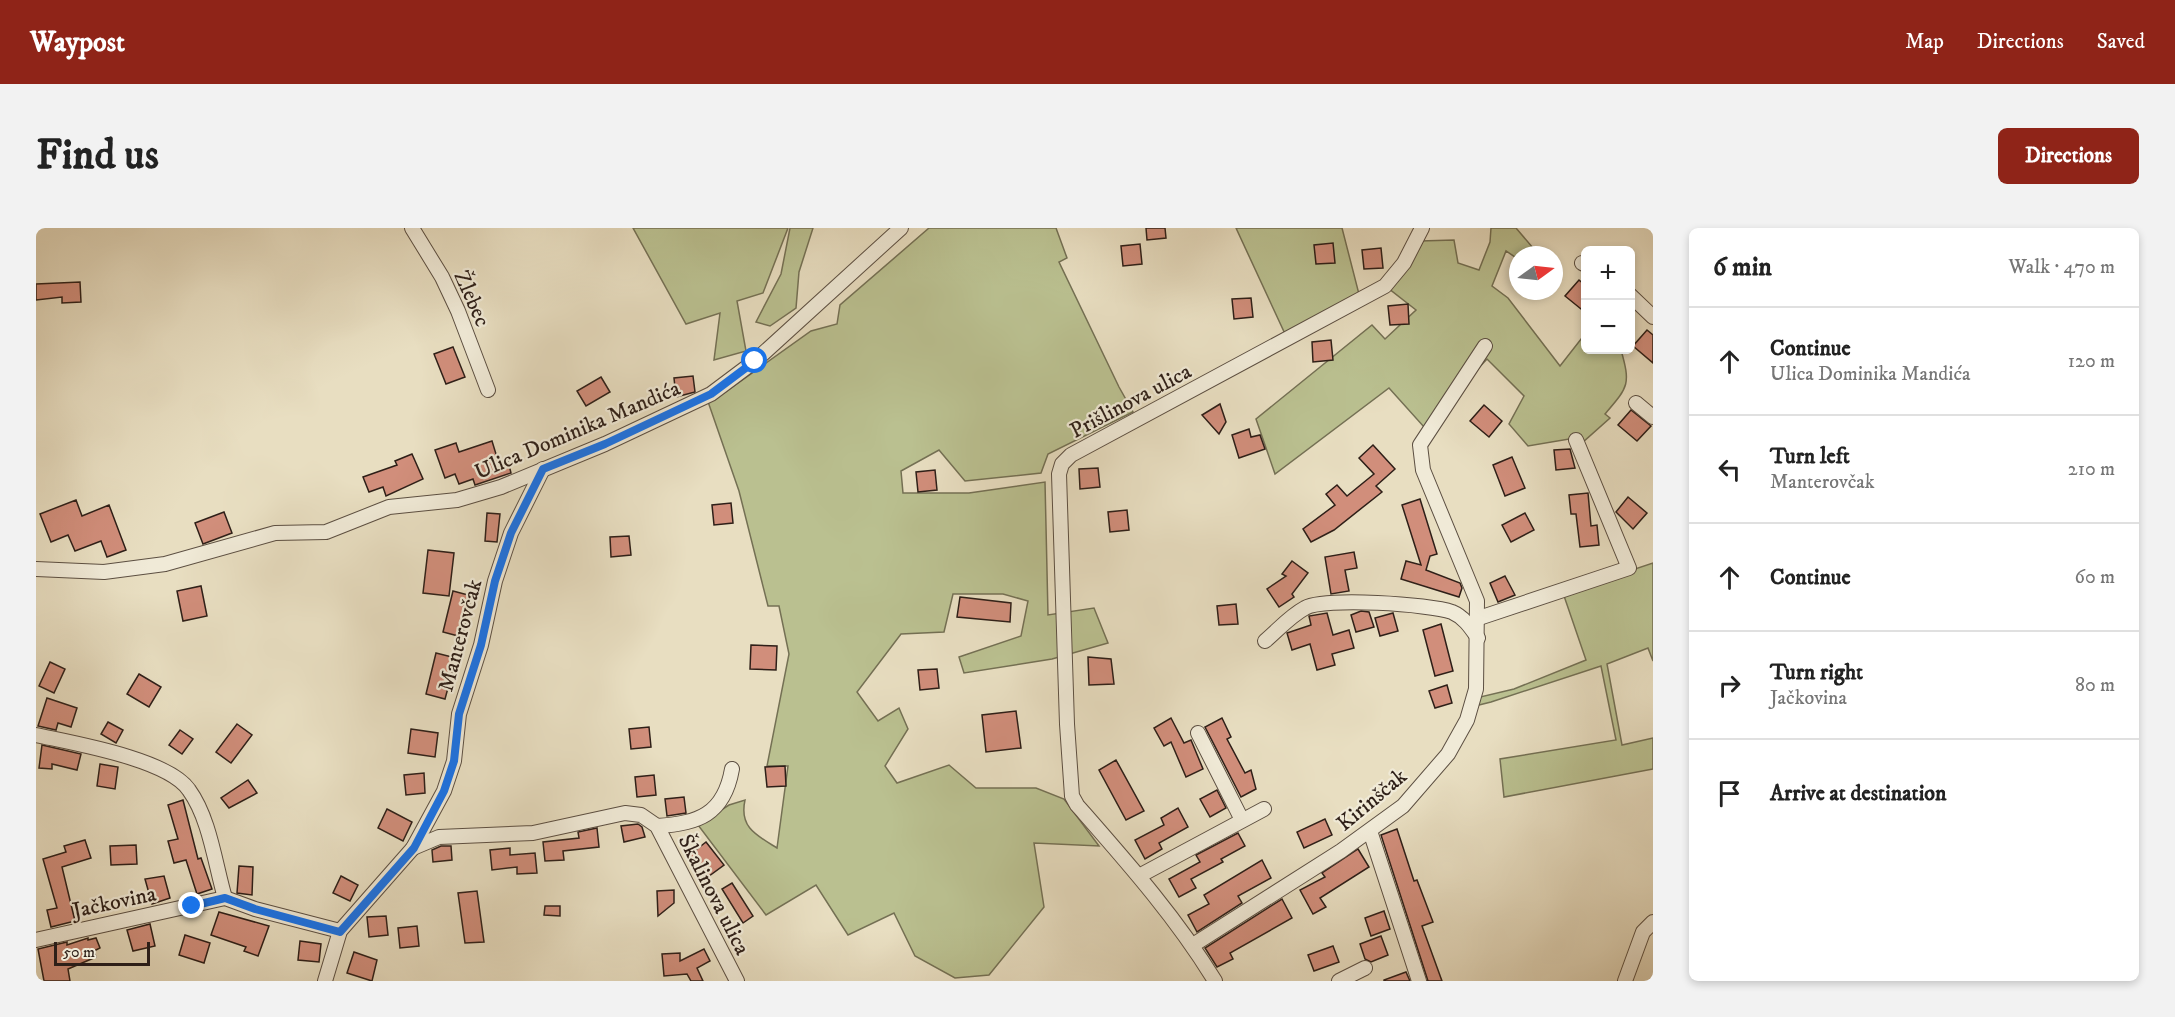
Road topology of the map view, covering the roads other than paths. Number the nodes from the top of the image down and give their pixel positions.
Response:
1 (412, 228) edge
2 (901, 228) edge
3 (1422, 228) edge
4 (1635, 300) edge
5 (1653, 317) edge
6 (1485, 346) dead end
7 (488, 390) dead end
8 (1636, 403) dead end
9 (1653, 417) edge
10 (1576, 440) dead end
11 (543, 469) junction
12 (36, 569) edge
13 (1479, 618) junction
14 (1478, 638) junction
15 (1265, 640) dead end
16 (1198, 733) dead end
17 (36, 735) edge
18 (732, 770) dead end
19 (1264, 809) dead end
20 (1242, 820) junction
21 (657, 826) junction
22 (1370, 831) junction
23 (414, 848) junction
24 (1139, 876) junction
25 (225, 898) junction
26 (1653, 922) edge
27 (340, 932) junction
28 (36, 940) edge
29 (1193, 945) junction
30 (1365, 968) dead end
31 (325, 981) edge
32 (737, 981) edge
33 (1215, 981) edge
34 (1339, 981) edge
35 (1419, 981) edge
36 (1624, 981) edge

1 - 7 street, Žlebec
2 - 11 street, Ulica Dominika Mandića
3 - 24 street, Prišlinova ulica
4 - 5 street
6 - 13 street, Kirinščak
8 - 9 street
10 - 13 street
11 - 12 street, Ulica Dominika Mandića
11 - 23 street, Manterovčak
13 - 14 street, Kirinščak
14 - 15 street
14 - 22 street, Kirinščak
16 - 20 street
17 - 25 street
18 - 21 street, Škalinova ulica
19 - 20 street
20 - 24 street
21 - 23 street, Škalinova ulica
21 - 32 street, Škalinova ulica
22 - 29 street, Kirinščak
22 - 35 street
23 - 27 street
24 - 29 street, Prišlinova ulica
25 - 27 street
25 - 28 street, Jačkovina
26 - 36 street
27 - 31 street
29 - 33 street, Prišlinova ulica
30 - 34 street

